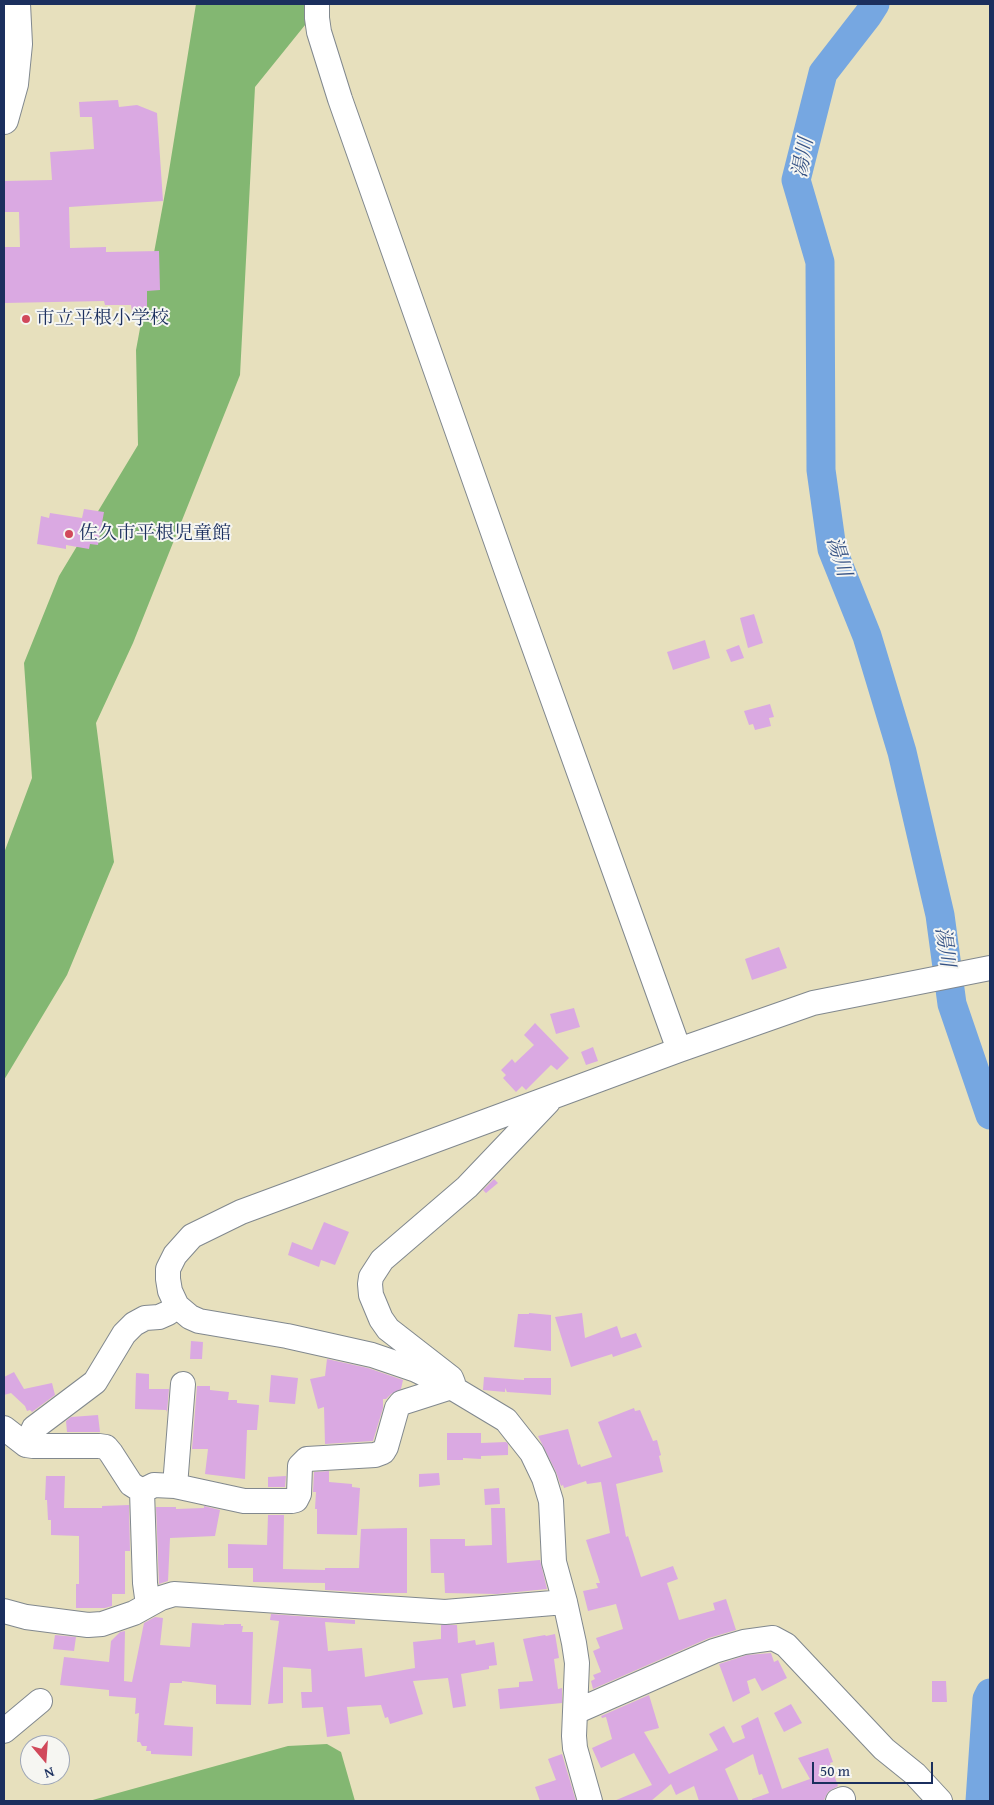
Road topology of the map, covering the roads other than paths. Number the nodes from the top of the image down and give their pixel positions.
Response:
1 (317, 4) edge
2 (14, 7) edge
3 (4, 120) edge
4 (990, 968) edge
5 (679, 1050) junction
6 (553, 1097) junction
7 (177, 1306) junction
8 (183, 1384) dead end
9 (451, 1387) junction
10 (4, 1428) edge
11 (26, 1445) junction
12 (175, 1486) junction
13 (142, 1491) junction
14 (565, 1602) junction
15 (148, 1605) junction
16 (4, 1611) edge
17 (40, 1701) dead end
18 (575, 1712) junction
19 (4, 1731) edge
20 (590, 1801) edge
21 (940, 1801) edge

1 - 5 street
2 - 3 main road
4 - 5 street
5 - 6 street
6 - 7 street
6 - 9 street
7 - 9 street
7 - 11 street
8 - 12 street
9 - 12 street
9 - 14 street
10 - 11 street
11 - 13 street
12 - 13 street
13 - 15 street
14 - 15 street
14 - 18 street
15 - 16 street
17 - 19 street
18 - 20 street
18 - 21 street

